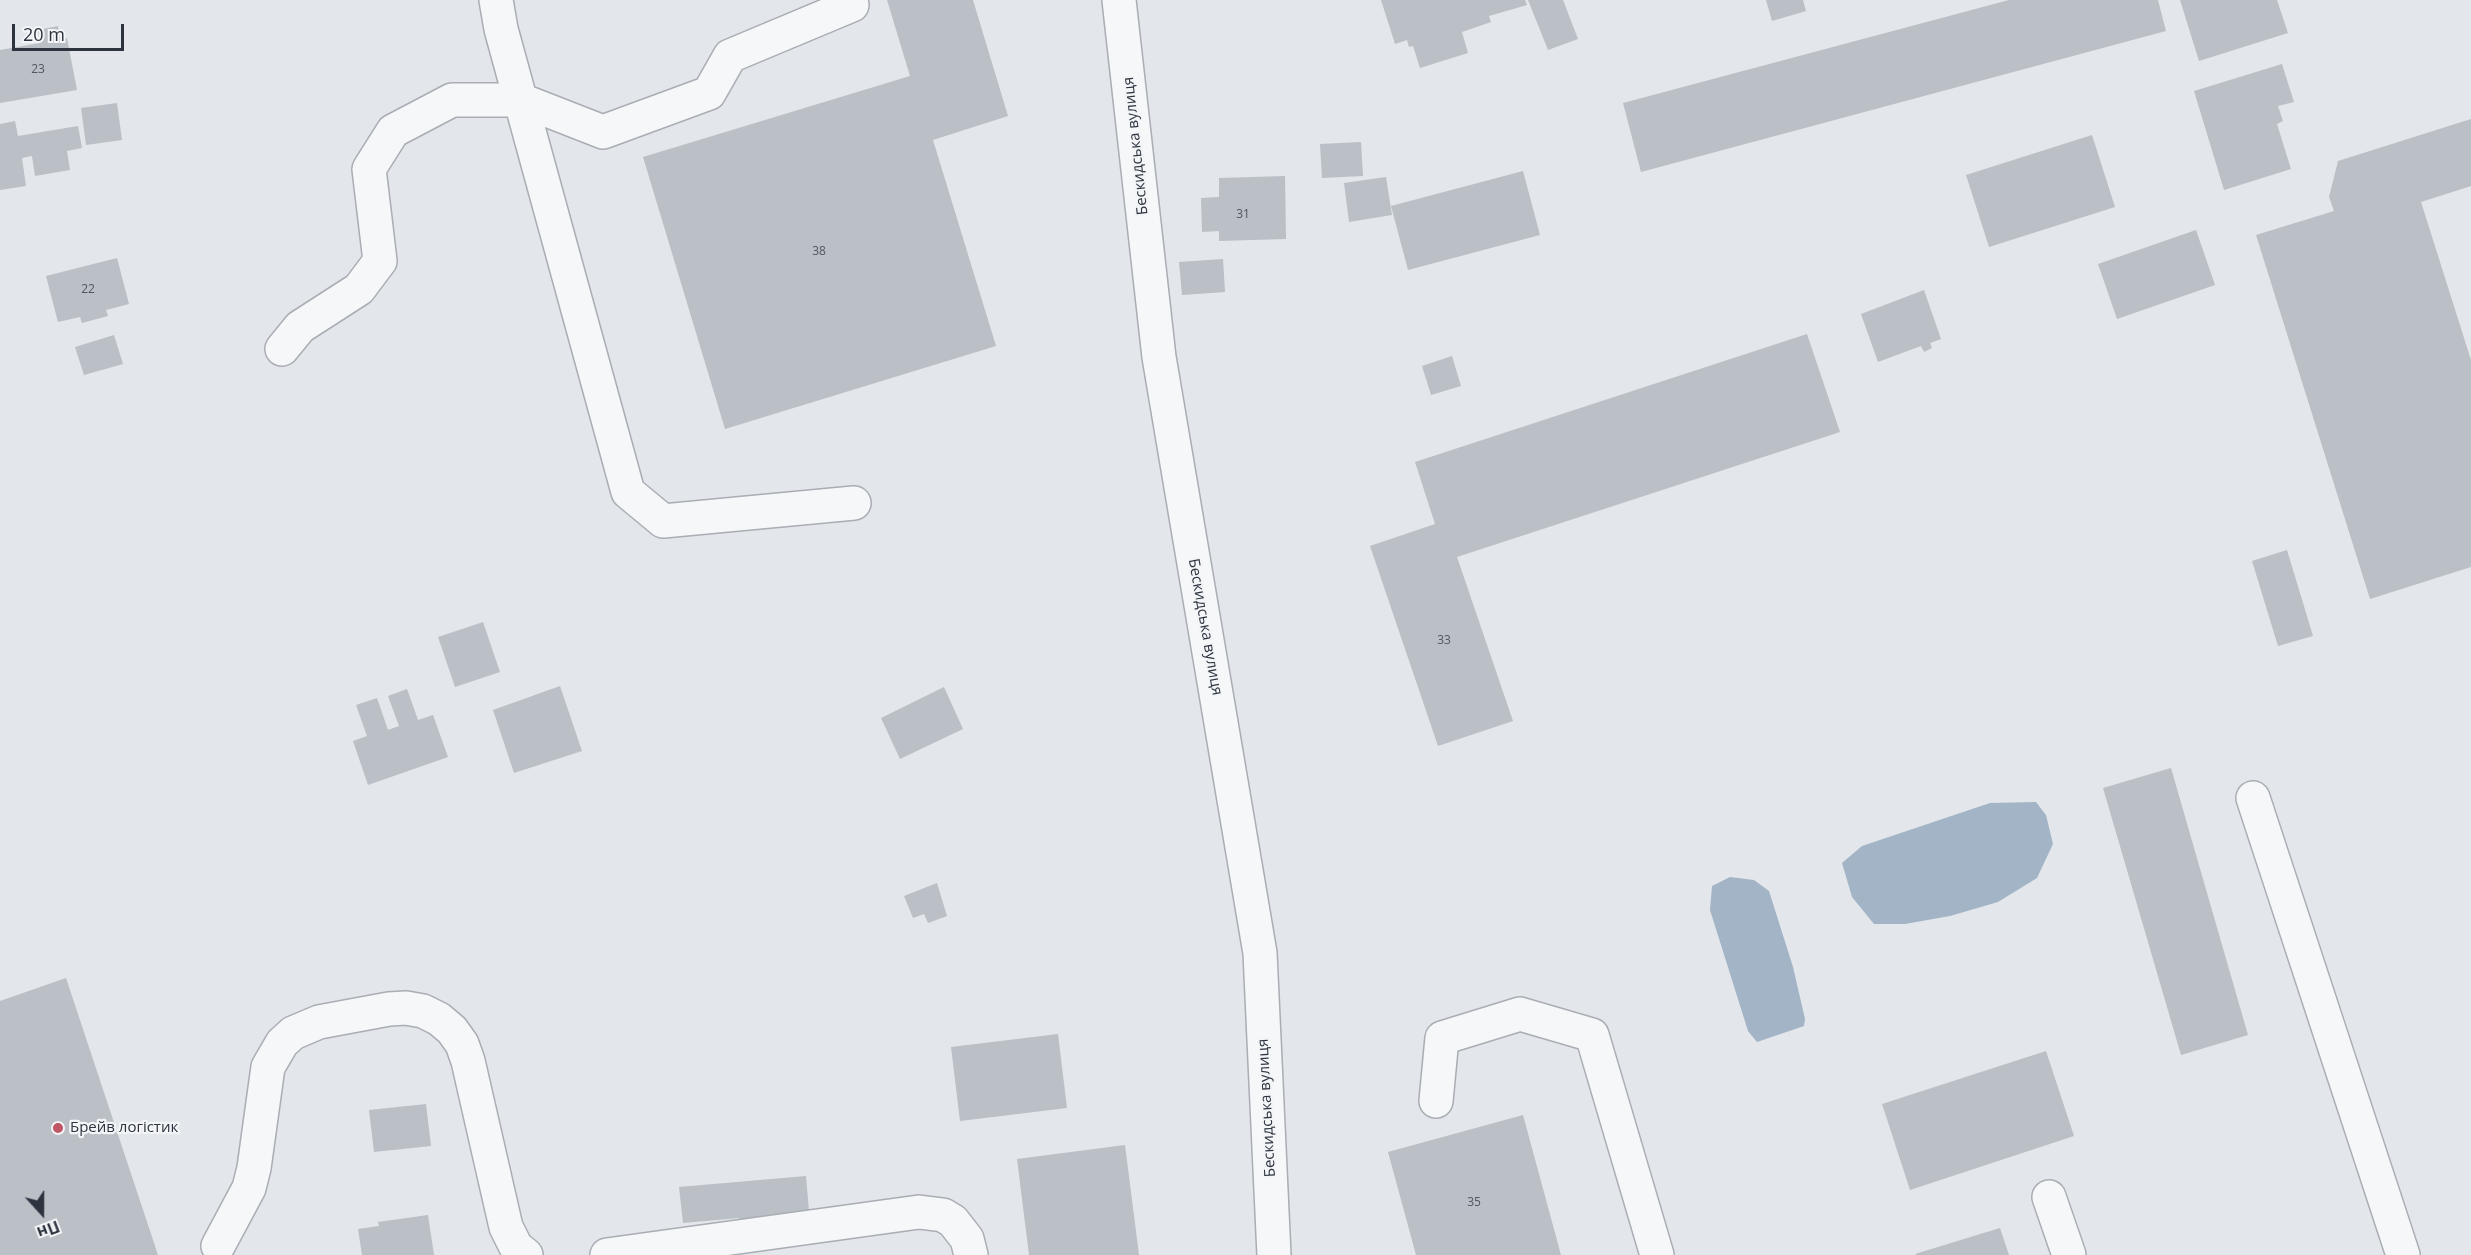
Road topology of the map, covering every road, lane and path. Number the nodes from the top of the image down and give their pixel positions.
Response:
1 (496, 0) edge
2 (1119, 0) edge
3 (852, 5) dead end
4 (521, 100) junction
5 (282, 348) dead end
6 (854, 503) dead end
7 (2253, 798) dead end
8 (1436, 1101) dead end
9 (2049, 1197) dead end
10 (218, 1246) dead end
11 (517, 1252) edge
12 (607, 1255) edge
13 (971, 1255) edge
14 (1274, 1255) edge
15 (1657, 1255) edge
16 (2069, 1255) edge
17 (2403, 1255) edge

1 - 4 street
2 - 14 street, Бескидська вулиця
3 - 4 street
4 - 5 street
4 - 6 street
7 - 17 street
8 - 15 street
9 - 16 street
10 - 11 street
12 - 13 street

